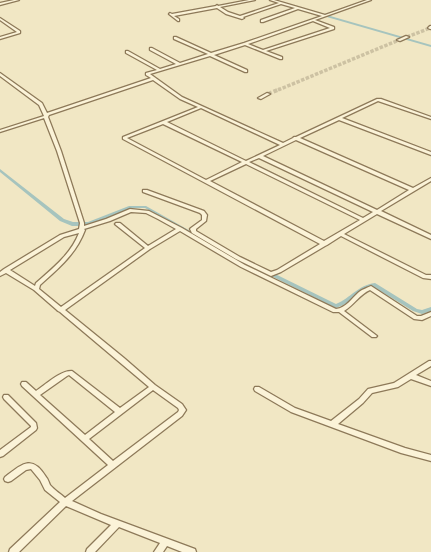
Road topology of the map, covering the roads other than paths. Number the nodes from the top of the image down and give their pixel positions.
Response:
1 (18, 0) edge
2 (254, 0) edge
3 (271, 0) edge
4 (370, 0) edge
5 (0, 4) edge
6 (280, 4) junction
7 (218, 6) junction
8 (298, 8) junction
9 (327, 16) junction
10 (0, 19) edge
11 (178, 20) dead end
12 (262, 21) dead end
13 (314, 21) junction
14 (0, 38) edge
15 (175, 38) dead end
16 (244, 44) junction
17 (151, 50) dead end
18 (263, 51) junction
19 (127, 52) dead end
20 (211, 55) junction
21 (281, 58) dead end
22 (179, 64) junction
23 (160, 70) junction
24 (246, 71) dead end
25 (0, 74) edge
26 (153, 79) junction
27 (268, 94) tunnel mouth
28 (260, 98) dead end
29 (201, 107) junction
30 (47, 116) junction
31 (339, 118) junction
32 (431, 118) edge
33 (163, 122) junction
34 (0, 131) edge
35 (295, 138) junction
36 (282, 144) junction
37 (431, 154) edge
38 (259, 156) junction
39 (245, 162) junction
40 (431, 179) edge
41 (207, 181) junction
42 (413, 190) junction
43 (146, 191) dead end
44 (378, 211) junction
45 (364, 220) junction
46 (118, 224) dead end
47 (82, 227) junction
48 (180, 230) junction
49 (342, 234) junction
50 (431, 237) edge
51 (325, 244) junction
52 (148, 248) junction
53 (6, 270) junction
54 (0, 274) edge
55 (431, 277) edge
56 (36, 289) junction
57 (60, 310) junction
58 (341, 311) junction
59 (431, 314) edge
60 (374, 336) dead end
61 (431, 363) edge
62 (411, 376) junction
63 (24, 384) dead end
64 (431, 384) edge
65 (153, 387) junction
66 (257, 389) dead end
67 (36, 395) junction
68 (6, 397) dead end
69 (120, 412) junction
70 (333, 424) junction
71 (85, 439) junction
72 (0, 454) edge
73 (431, 458) edge
74 (113, 465) junction
75 (8, 479) dead end
76 (65, 502) junction
77 (117, 524) junction
78 (166, 542) junction
79 (13, 552) edge
80 (90, 552) edge
81 (158, 552) edge
82 (192, 552) edge

1 - 5 street
2 - 7 street
3 - 6 street
4 - 9 street
6 - 7 street
6 - 8 street
7 - 11 street
8 - 9 street
8 - 12 street
9 - 13 street
10 - 14 street
13 - 16 street
13 - 18 street
15 - 20 street
16 - 18 street
16 - 20 street
17 - 22 street
18 - 21 street
19 - 23 street
20 - 22 street
20 - 24 street
22 - 23 street
23 - 26 street
25 - 30 street
26 - 29 street
26 - 30 street
27 - 28 street
29 - 33 street
29 - 36 street
30 - 34 street
30 - 47 street
31 - 32 street
31 - 35 street
31 - 37 street
33 - 39 street
33 - 41 street
35 - 36 street
35 - 42 street
36 - 38 street
38 - 39 street
38 - 44 street
39 - 41 street
39 - 45 street
40 - 42 street
41 - 51 street
42 - 44 street
43 - 51 street
44 - 45 street
44 - 50 street
45 - 49 street
46 - 52 street
47 - 48 street
47 - 53 street
47 - 56 street
48 - 52 street
48 - 58 street
49 - 51 street
49 - 55 street
52 - 57 street
53 - 54 street
53 - 56 street
56 - 57 street
57 - 65 street
58 - 59 street
58 - 60 street
61 - 62 street
62 - 64 street
62 - 70 street
63 - 67 street
65 - 69 street
65 - 74 street
66 - 70 street
67 - 69 street
67 - 71 street
68 - 72 street
69 - 71 street
70 - 73 street
71 - 74 street
74 - 76 street
75 - 76 street
76 - 77 street
76 - 79 street
77 - 78 street
77 - 80 street
78 - 81 street
78 - 82 street

